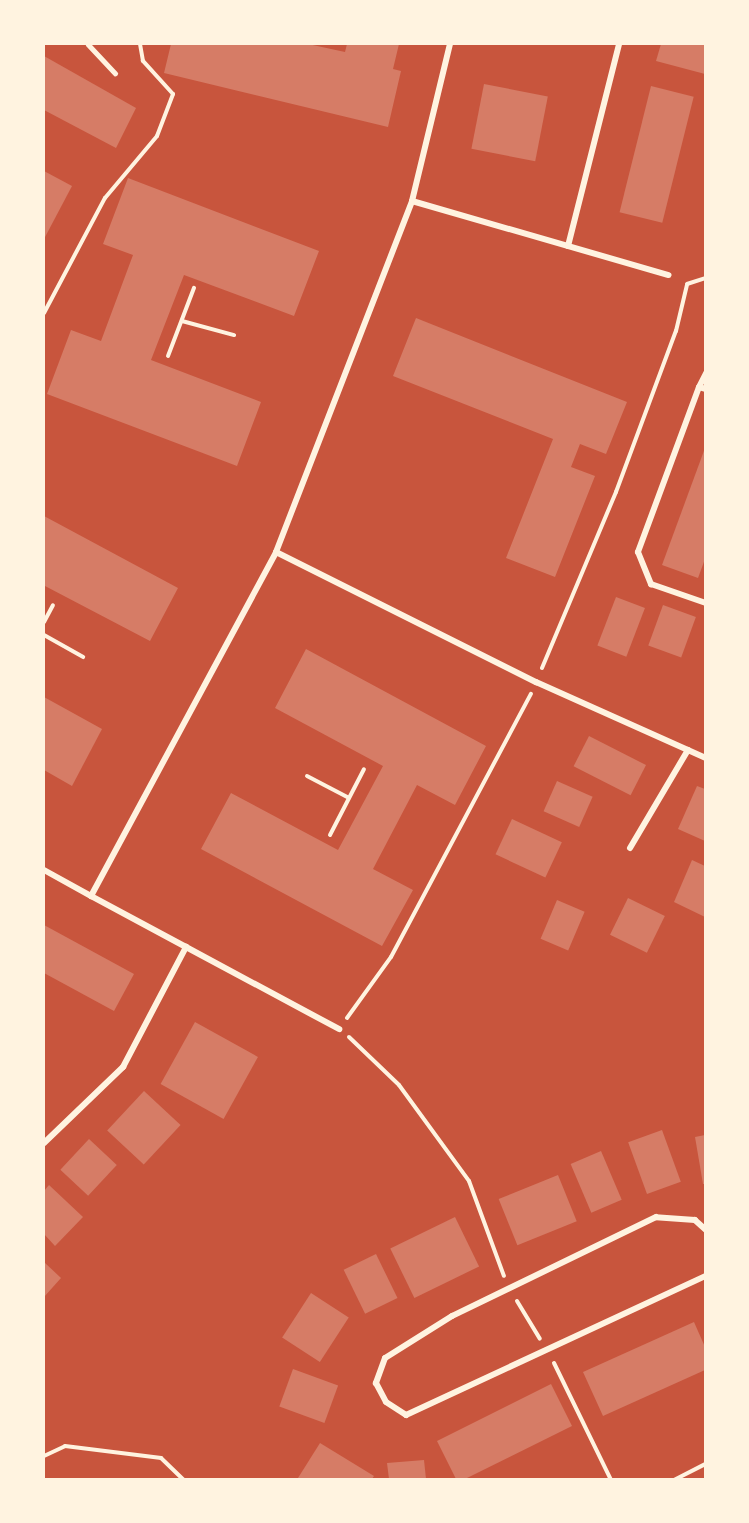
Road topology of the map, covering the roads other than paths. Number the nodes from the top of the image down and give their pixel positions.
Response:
1 (88, 44) edge
2 (450, 44) edge
3 (619, 44) edge
4 (115, 73) dead end
5 (412, 201) junction
6 (568, 246) junction
7 (669, 275) dead end
8 (705, 373) edge
9 (702, 388) edge
10 (276, 552) junction
11 (705, 603) edge
12 (688, 750) junction
13 (705, 758) edge
14 (630, 848) dead end
15 (44, 870) edge
16 (91, 896) junction
17 (186, 946) junction
18 (339, 1029) road end
19 (44, 1143) edge
20 (705, 1230) edge
21 (705, 1276) edge

1 - 4 lane
2 - 5 street
3 - 6 street
5 - 6 street
5 - 10 street
6 - 7 street
8 - 9 street
9 - 11 street
10 - 12 street
10 - 16 street
12 - 13 street
12 - 14 street
15 - 16 street
16 - 17 street
17 - 18 street
17 - 19 street
20 - 21 street

